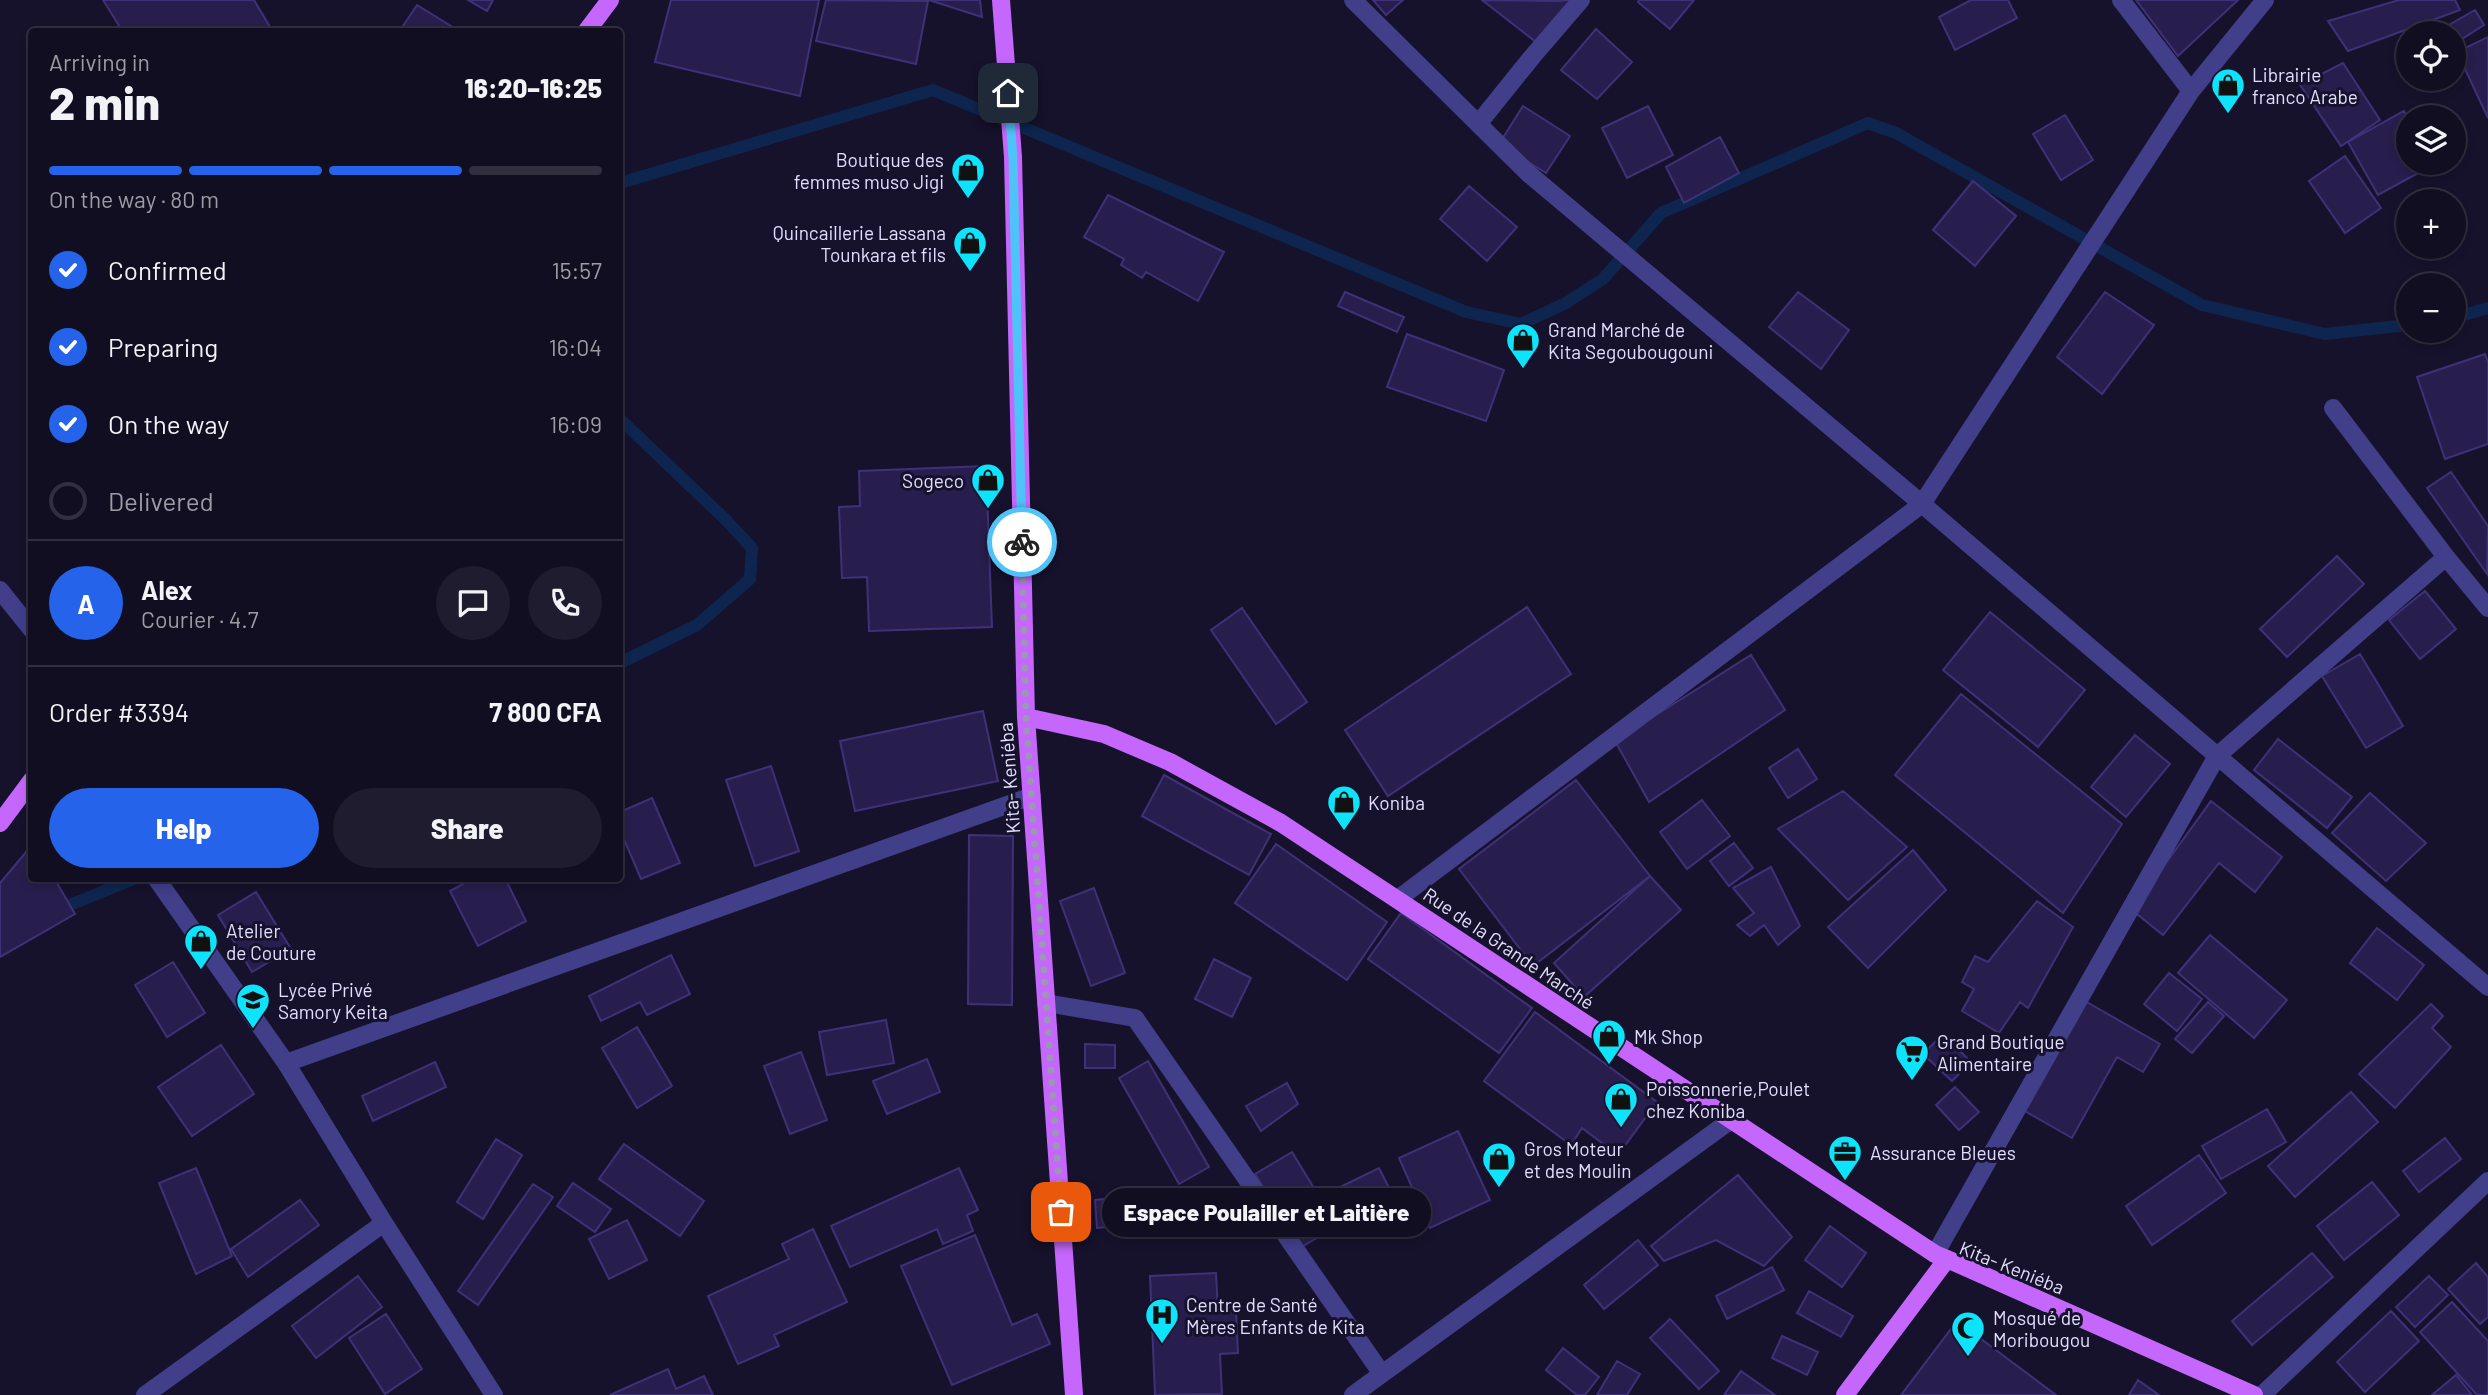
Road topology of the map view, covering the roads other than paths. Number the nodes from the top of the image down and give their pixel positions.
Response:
1 (610, 0) edge
2 (1002, 0) edge
3 (1353, 0) edge
4 (1581, 0) edge
5 (2120, 0) edge
6 (2281, 0) edge
7 (2262, 3) edge
8 (589, 28) edge
9 (2191, 91) junction
10 (1478, 124) junction
11 (2333, 408) dead end
12 (1922, 504) junction
13 (2445, 557) junction
14 (0, 590) edge
15 (2488, 608) edge
16 (28, 625) edge
17 (1026, 718) junction
18 (2217, 756) junction
19 (28, 785) edge
20 (1032, 796) junction
21 (0, 823) edge
22 (159, 882) edge
23 (1398, 899) junction
24 (2488, 987) edge
25 (1046, 1003) junction
26 (286, 1063) junction
27 (1731, 1120) junction
28 (2488, 1181) edge
29 (384, 1223) junction
30 (1941, 1257) junction
31 (1382, 1374) junction
32 (145, 1395) edge
33 (494, 1395) edge
34 (1074, 1395) edge
35 (1353, 1395) edge
36 (1845, 1395) edge
37 (2254, 1395) edge
38 (2262, 1395) edge

1 - 8 main road
2 - 17 main road, Kita- Keniéba
3 - 10 street
4 - 10 street
5 - 9 street
6 - 7 street
7 - 9 street
9 - 12 street
10 - 12 street
11 - 13 street
12 - 18 street
12 - 23 street
13 - 15 street
13 - 18 street
14 - 16 street
17 - 20 main road, Kita- Keniéba
17 - 23 main road, Rue de la Grande Marché
18 - 24 street
18 - 30 street
19 - 21 main road
20 - 25 main road, Kita- Keniéba
20 - 26 street
22 - 26 street
23 - 27 main road, Rue de la Grande Marché
25 - 31 street
25 - 34 main road, Kita- Keniéba
26 - 29 street
27 - 30 main road, Rue de la Grande Marché
27 - 31 street
28 - 38 street
29 - 32 street
29 - 33 street
30 - 36 main road, Kita- Keniéba
30 - 37 main road, Kita- Keniéba
31 - 35 street

